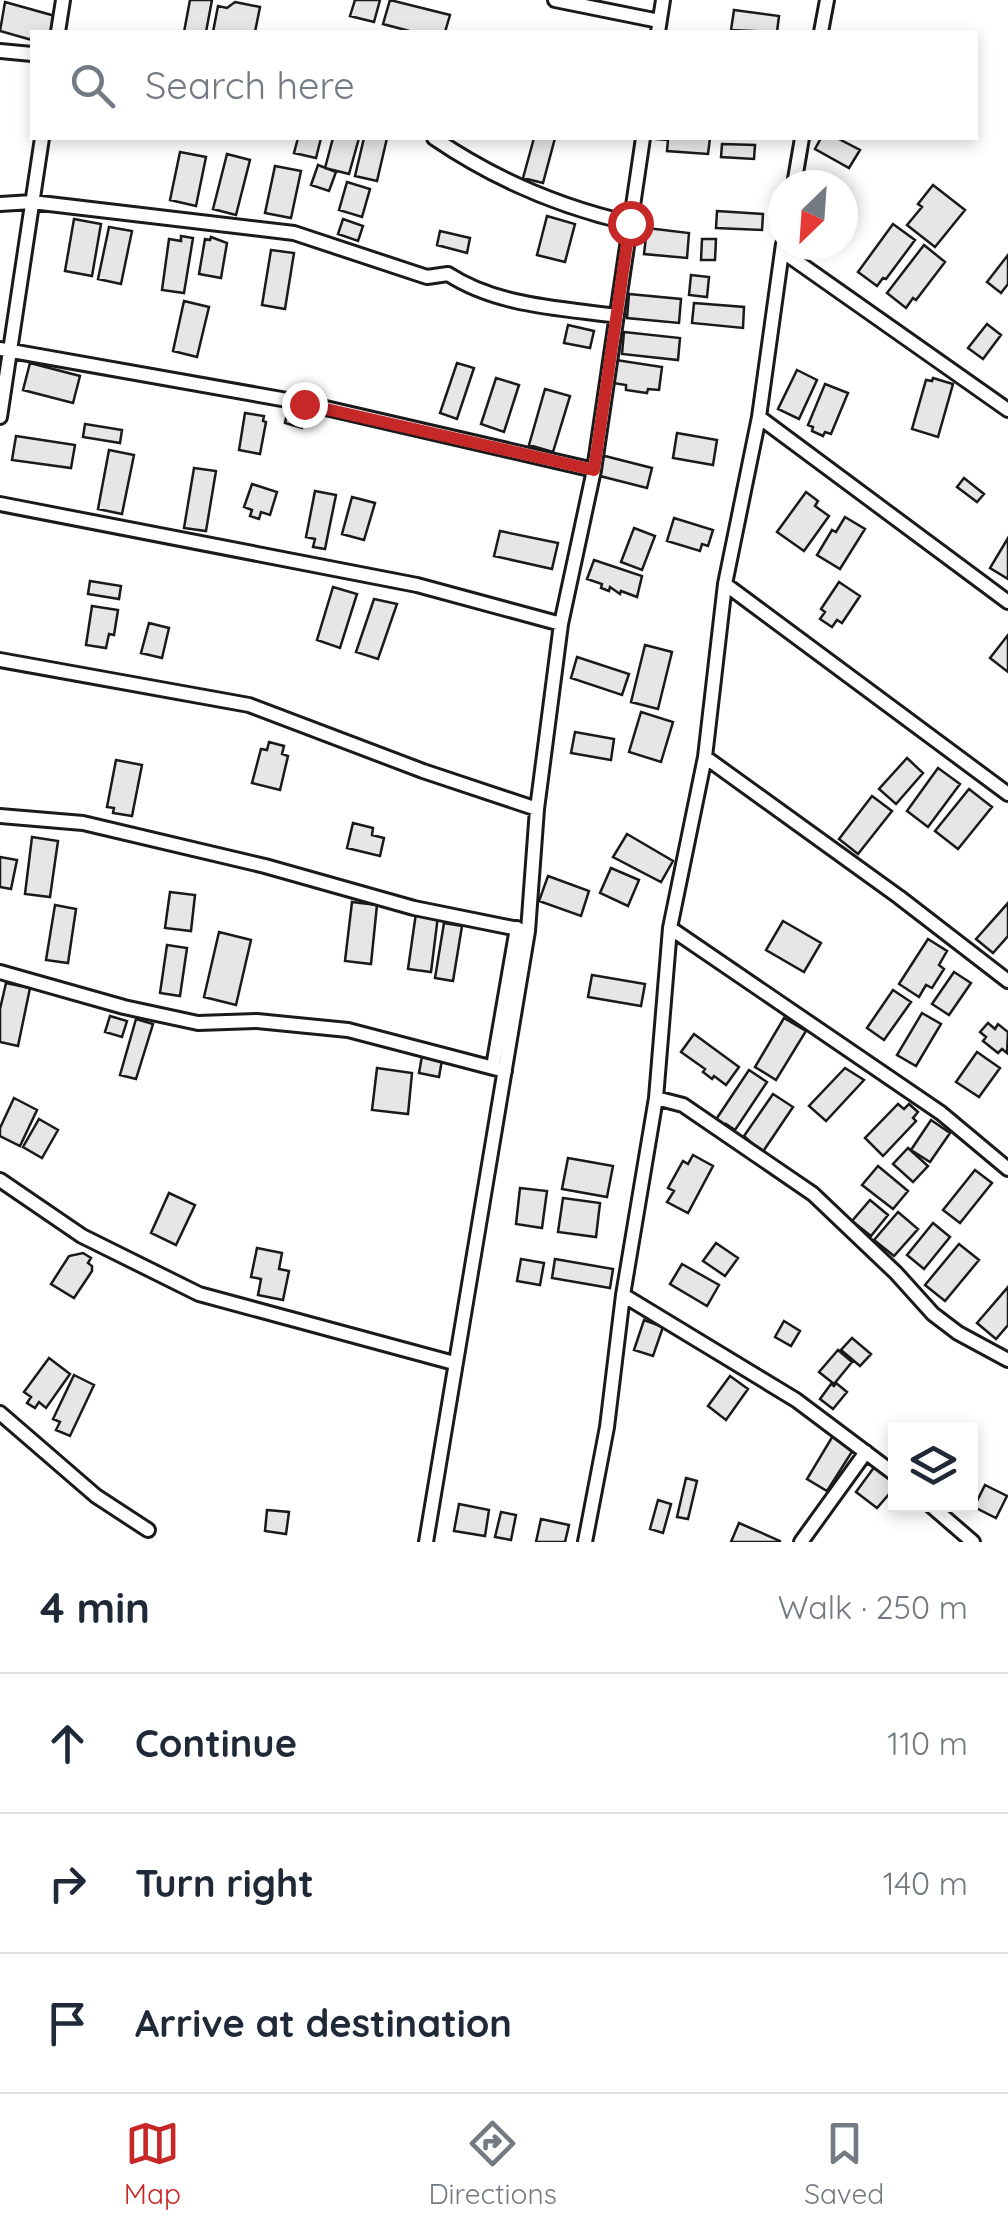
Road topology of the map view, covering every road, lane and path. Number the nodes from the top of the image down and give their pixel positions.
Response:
1 (64, 0) edge
2 (555, 0) edge
3 (662, 0) edge
4 (827, 0) edge
5 (659, 27) edge
6 (58, 30) edge
7 (821, 30) edge
8 (0, 50) edge
9 (30, 54) edge
10 (42, 140) edge
11 (437, 140) edge
12 (643, 140) edge
13 (802, 140) edge
14 (797, 170) edge
15 (32, 202) junction
16 (0, 204) edge
17 (630, 223) junction
18 (780, 260) edge
19 (799, 260) edge
20 (617, 316) junction
21 (5, 349) edge
22 (1008, 410) edge
23 (0, 417) edge
24 (759, 417) junction
25 (594, 470) junction
26 (0, 504) edge
27 (726, 584) junction
28 (1008, 602) edge
29 (560, 624) junction
30 (0, 660) edge
31 (705, 757) junction
32 (1008, 794) edge
33 (536, 809) junction
34 (0, 816) edge
35 (670, 928) junction
36 (522, 930) junction
37 (0, 972) edge
38 (1008, 982) edge
39 (499, 1069) junction
40 (656, 1098) junction
41 (1008, 1169) edge
42 (0, 1180) edge
43 (623, 1296) junction
44 (1008, 1360) edge
45 (454, 1363) junction
46 (0, 1413) edge
47 (866, 1452) junction
48 (888, 1469) edge
49 (938, 1512) edge
50 (148, 1530) dead end
51 (426, 1542) edge
52 (585, 1542) edge
53 (801, 1542) edge
54 (973, 1542) edge

1 - 6 street
2 - 5 street
3 - 5 street
4 - 7 street
8 - 9 street
10 - 15 street
11 - 17 street
12 - 17 street
13 - 14 street
15 - 16 street
15 - 20 street
15 - 21 street
17 - 20 street
18 - 24 street
19 - 22 street
20 - 25 street
21 - 23 street
21 - 25 street
24 - 27 street
24 - 28 street
25 - 29 street
26 - 29 street
27 - 31 street
27 - 32 street
29 - 33 street
30 - 33 street
31 - 35 street
31 - 38 street
33 - 36 street
34 - 36 street
35 - 40 street
35 - 41 street
36 - 39 street
37 - 39 street
39 - 45 street
40 - 43 street
40 - 44 street
42 - 45 street
43 - 47 street
43 - 52 street
45 - 51 street
46 - 50 street
47 - 48 street
47 - 53 street
49 - 54 street

